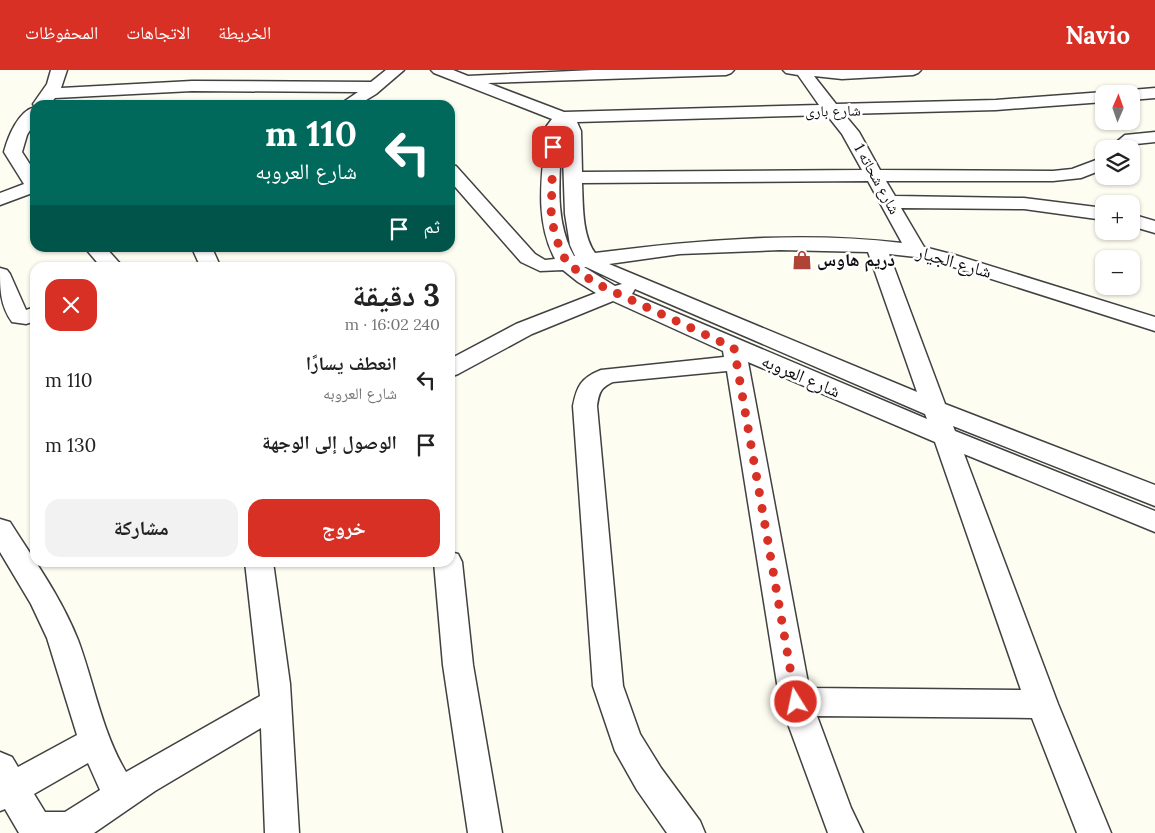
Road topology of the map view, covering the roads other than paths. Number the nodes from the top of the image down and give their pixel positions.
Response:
1 (59, 70) edge
2 (396, 70) edge
3 (439, 70) edge
4 (726, 70) edge
5 (797, 70) edge
6 (913, 70) edge
7 (194, 78) edge
8 (461, 79) junction
9 (375, 87) junction
10 (1155, 93) edge
11 (1140, 94) edge
12 (1095, 98) edge
13 (46, 99) edge
14 (355, 100) edge
15 (833, 111) junction
16 (30, 116) edge
17 (562, 117) junction
18 (1155, 137) edge
19 (1130, 140) edge
20 (1095, 166) edge
21 (874, 175) junction
22 (455, 176) edge
23 (30, 178) edge
24 (574, 178) junction
25 (30, 188) edge
26 (0, 199) edge
27 (890, 202) junction
28 (1095, 212) edge
29 (1140, 223) edge
30 (1155, 227) edge
31 (876, 246) junction
32 (916, 250) junction
33 (98, 252) edge
34 (591, 260) junction
35 (108, 262) edge
36 (568, 264) junction
37 (0, 274) edge
38 (638, 283) junction
39 (616, 293) junction
40 (30, 316) edge
41 (1155, 324) edge
42 (733, 344) junction
43 (455, 366) edge
44 (935, 409) junction
45 (946, 436) junction
46 (1155, 496) edge
47 (1155, 522) edge
48 (0, 529) edge
49 (260, 567) edge
50 (448, 567) edge
51 (796, 702) junction
52 (276, 703) junction
53 (1042, 704) junction
54 (95, 742) junction
55 (4, 784) edge
56 (120, 794) junction
57 (282, 833) edge
58 (485, 833) edge
59 (688, 833) edge
60 (846, 833) edge
61 (1094, 833) edge

1 - 13 street
2 - 9 street
3 - 8 street
4 - 8 street
5 - 6 street
5 - 15 street, شارع شحاته 1
7 - 9 street
7 - 13 street
8 - 17 street
9 - 14 street
10 - 11 street
12 - 15 street, شارع بارى
15 - 17 street, شارع بارى
15 - 21 street, شارع شحاته 1
16 - 23 street
17 - 24 street
17 - 36 street, شارع العروبه
18 - 19 street
20 - 21 street
21 - 24 street
21 - 27 street, شارع شحاته 1
22 - 36 street, شارع الجيار
24 - 34 street
25 - 26 street
27 - 28 street
27 - 32 street, شارع شحاته 1
29 - 30 street
31 - 32 street, شارع الجيار
31 - 34 street, شارع الجيار
31 - 44 street
32 - 41 street, شارع الجيار
33 - 35 street
34 - 36 street, شارع الجيار
34 - 38 street, شارع العروبه
36 - 39 street, شارع العروبه
37 - 40 street
38 - 39 street
38 - 42 street, شارع العروبه
39 - 42 street, شارع العروبه
39 - 43 street
42 - 44 street, شارع العروبه
42 - 45 street, شارع العروبه
42 - 51 street
42 - 59 street
44 - 45 street
44 - 46 street, شارع العروبه
45 - 47 street, شارع العروبه
45 - 53 street
48 - 54 street
49 - 52 street
50 - 58 street
51 - 53 street
51 - 60 street
52 - 56 street
52 - 57 street
53 - 61 street
54 - 55 street
54 - 56 street
55 - 56 street

